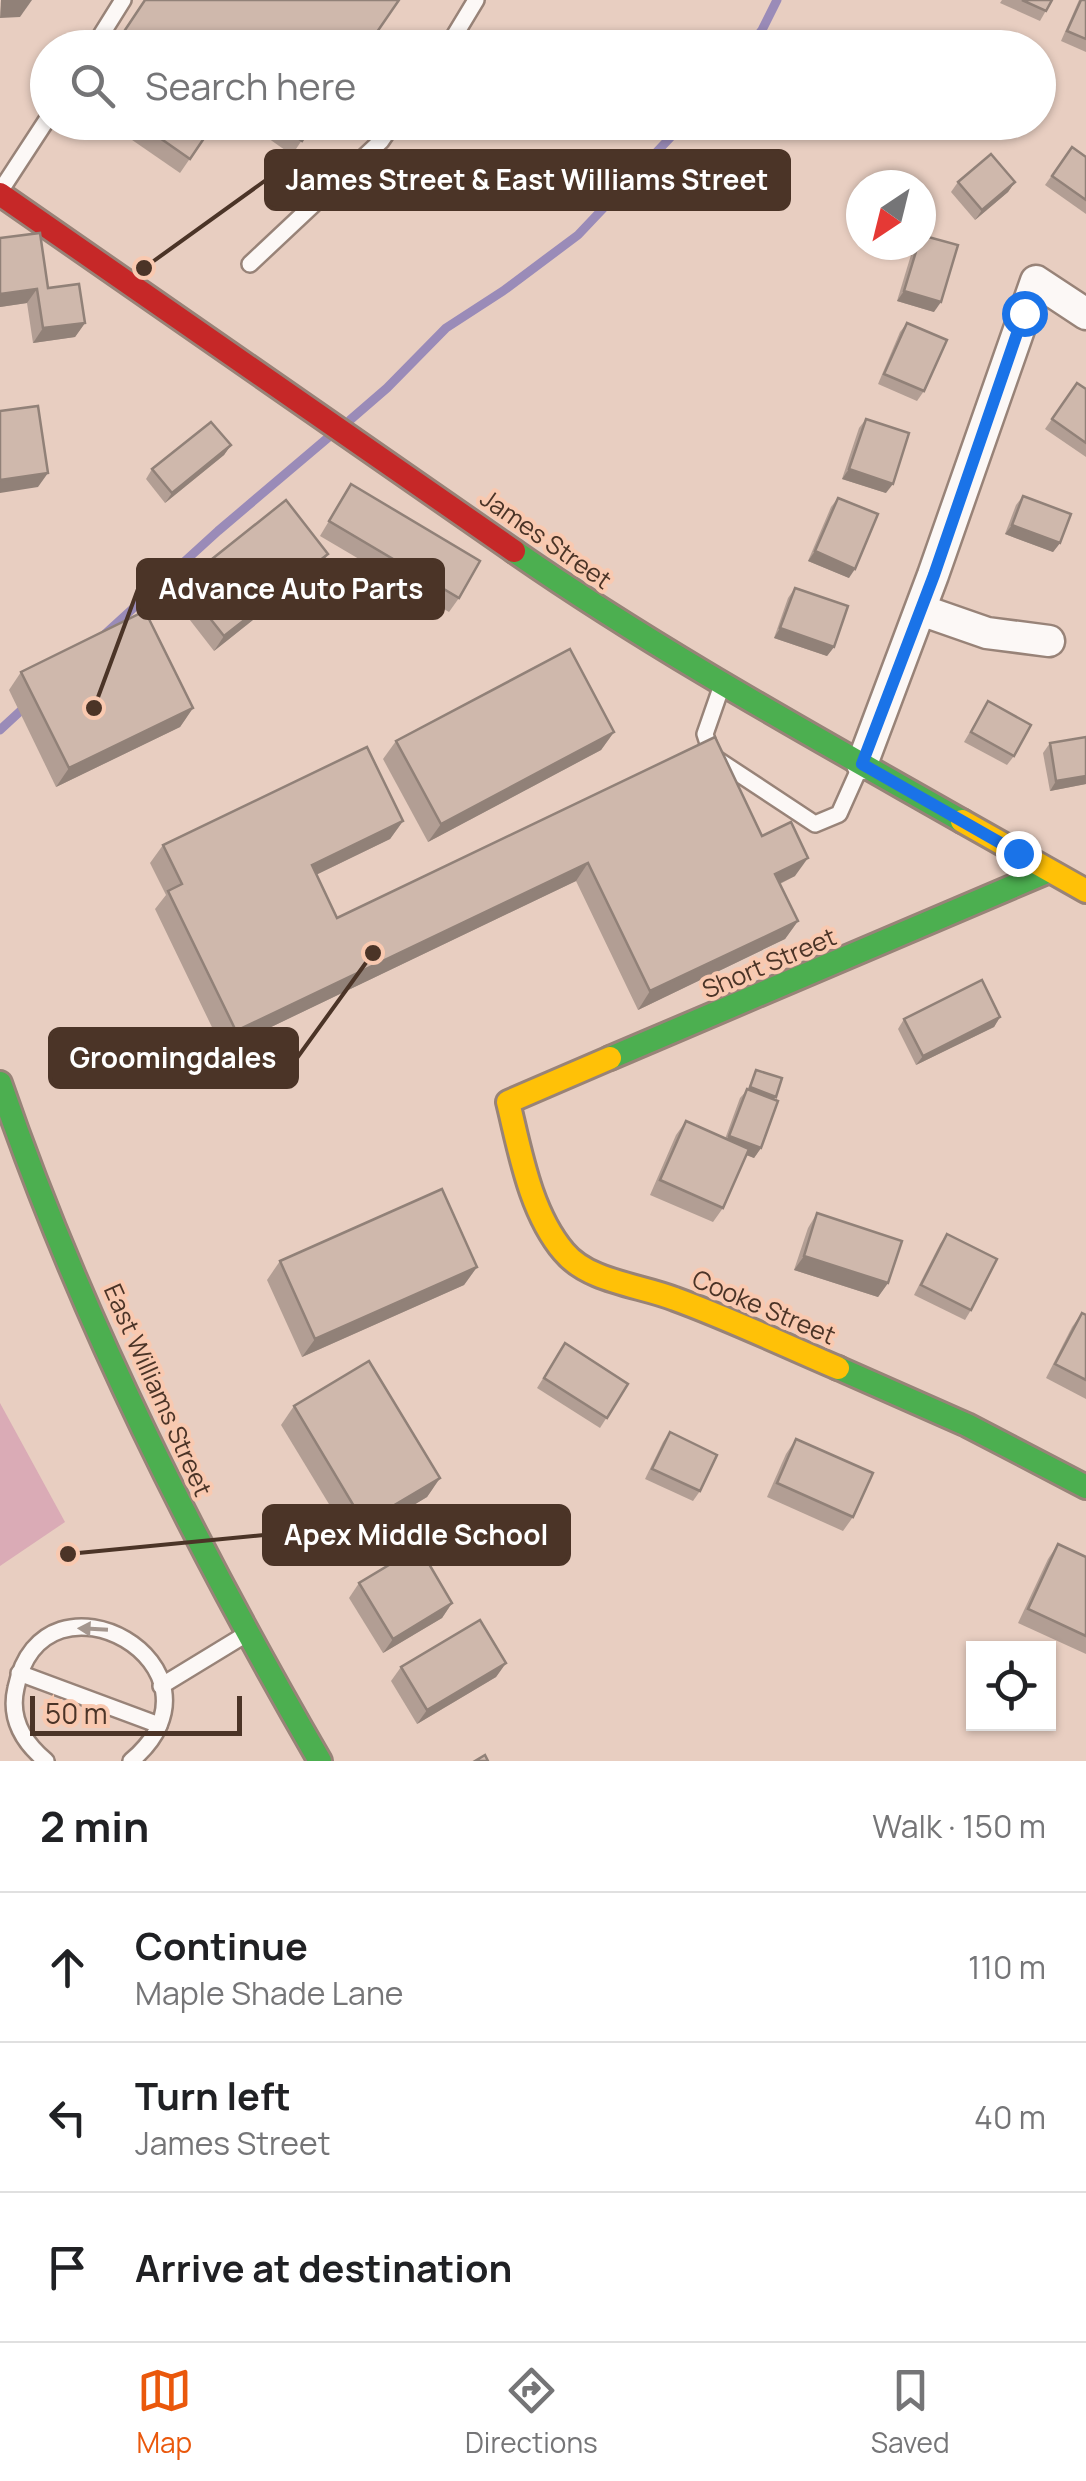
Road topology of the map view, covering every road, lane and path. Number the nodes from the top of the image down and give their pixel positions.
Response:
1 (123, 0) edge
2 (476, 0) edge
3 (104, 30) edge
4 (458, 30) edge
5 (34, 140) edge
6 (382, 140) edge
7 (0, 192) edge
8 (250, 264) dead end
9 (1086, 314) edge
10 (921, 610) junction
11 (1048, 641) dead end
12 (723, 684) junction
13 (862, 764) junction
14 (1050, 870) junction
15 (1086, 891) edge
16 (0, 1083) edge
17 (508, 1102) joint
18 (1086, 1487) edge
19 (246, 1634) junction
20 (18, 1673) junction
21 (161, 1686) junction
22 (159, 1725) junction
23 (147, 1748) junction
24 (46, 1761) edge
25 (132, 1761) edge
26 (159, 1761) edge
27 (320, 1761) edge

1 - 3 lane
2 - 4 lane
5 - 7 lane
6 - 8 lane
7 - 12 street, James Street
9 - 10 street
10 - 11 street
10 - 13 street
12 - 13 street, James Street
12 - 13 lane
13 - 14 street, James Street
14 - 15 street, James Street
14 - 17 street, Short Street
16 - 19 street, East Williams Street
17 - 18 street, Cooke Street
19 - 21 lane
19 - 27 street, East Williams Street
21 -> 20 lane
20 - 22 lane
20 - 24 lane
21 - 22 lane
22 - 23 lane
23 - 25 lane
23 - 26 lane

